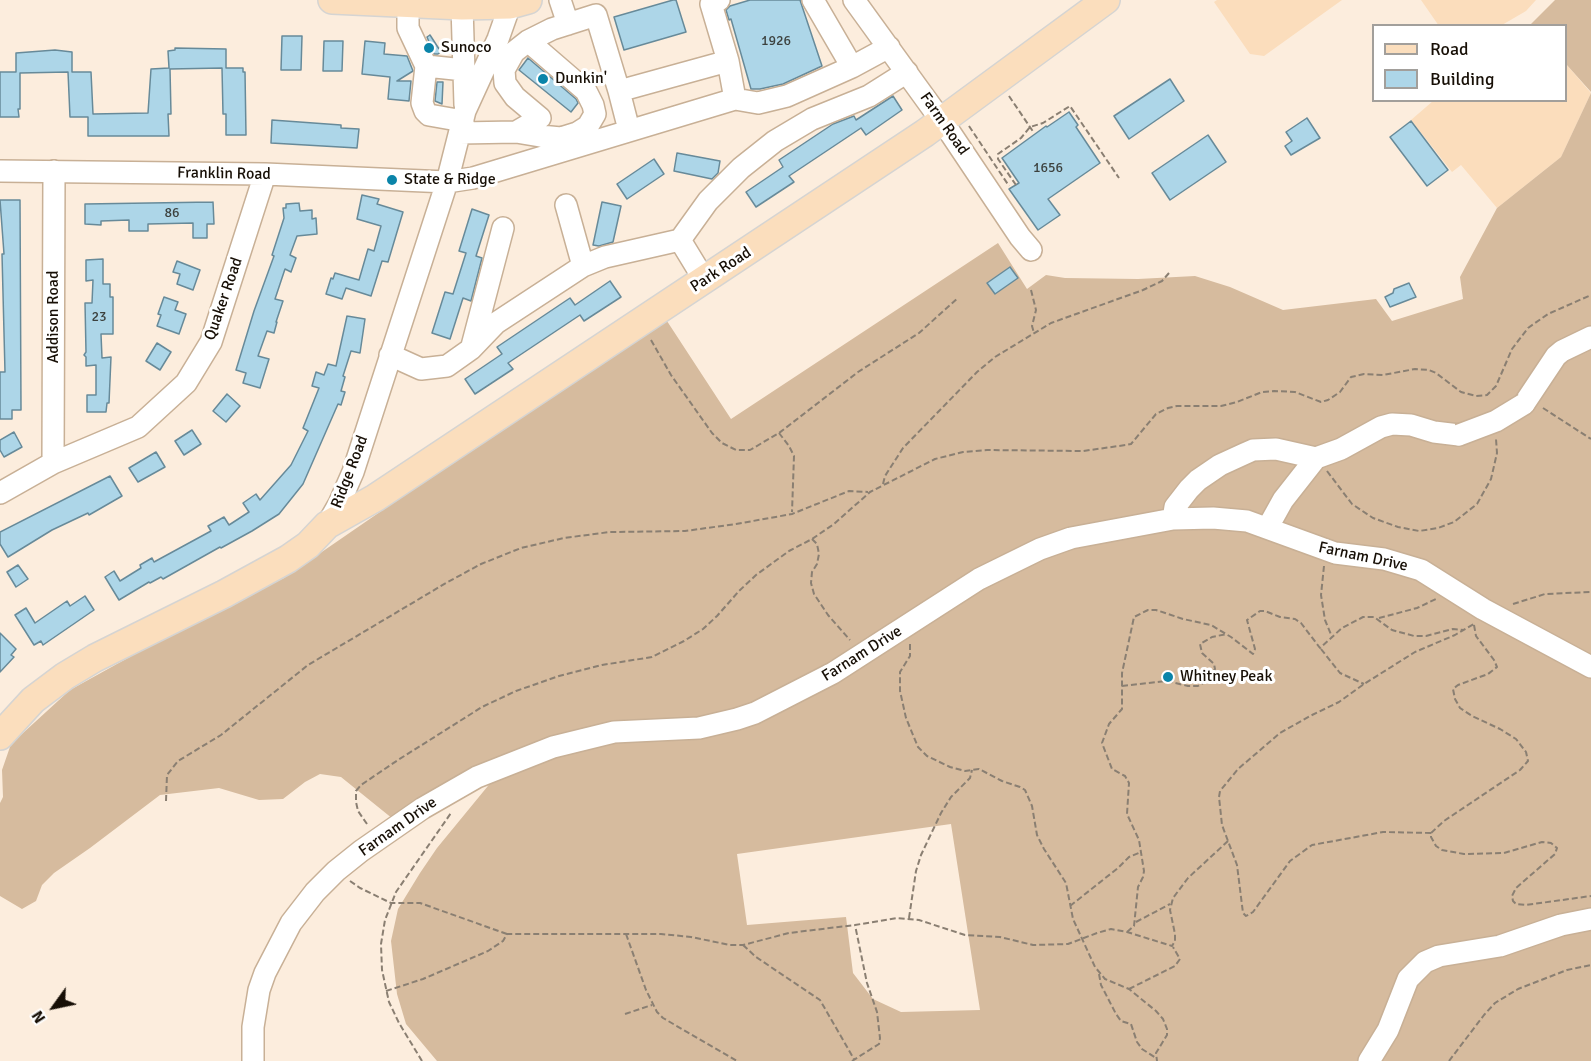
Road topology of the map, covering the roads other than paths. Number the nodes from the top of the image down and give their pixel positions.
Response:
1 (332, 0) edge
2 (560, 0) edge
3 (813, 0) edge
4 (854, 0) edge
5 (1106, 0) edge
6 (714, 1) edge
7 (519, 2) edge
8 (408, 4) junction
9 (471, 4) edge
10 (568, 24) junction
11 (528, 40) junction
12 (889, 47) junction
13 (728, 61) junction
14 (426, 66) junction
15 (852, 67) junction
16 (464, 70) junction
17 (907, 72) junction
18 (619, 91) junction
19 (735, 99) junction
20 (953, 120) junction
21 (463, 122) junction
22 (629, 130) junction
23 (516, 132) junction
24 (569, 142) junction
25 (0, 171) edge
26 (54, 171) junction
27 (265, 174) junction
28 (447, 182) junction
29 (566, 206) dead end
30 (503, 228) dead end
31 (680, 240) junction
32 (1031, 250) dead end
33 (583, 266) junction
34 (705, 280) junction
35 (1591, 337) edge
36 (471, 349) junction
37 (390, 355) junction
38 (1316, 458) junction
39 (53, 464) junction
40 (0, 493) edge
41 (1173, 519) junction
42 (327, 525) junction
43 (1268, 527) junction
44 (1591, 667) edge
45 (0, 736) edge
46 (1591, 919) edge
47 (253, 1061) edge
48 (1369, 1061) edge

1 - 8 main road
2 - 10 street
3 - 15 street
4 - 12 street, Farm Road
5 - 20 main road, Park Road
6 - 13 street
7 - 9 main road
7 - 21 street, Ridge Road
8 - 9 main road
8 - 14 street
9 - 16 street, Ridge Road
10 - 11 street
10 - 18 street
11 - 23 street
11 - 24 street
12 - 15 street
12 - 17 street, Farm Road
13 - 18 street
13 - 19 street
14 - 16 street
14 - 21 street
15 - 19 street
16 - 21 street, Ridge Road
17 - 20 street, Farm Road
17 - 31 street
18 - 22 street
19 - 22 street, Franklin Road
20 - 32 street, Farm Road
20 - 34 main road, Park Road
21 - 23 street
21 - 28 street, Ridge Road
22 - 24 street, Franklin Road
23 - 24 street
24 - 28 street, Franklin Road
25 - 26 street, Franklin Road
26 - 27 street, Franklin Road
26 - 39 street, Addison Road
27 - 28 street, Franklin Road
27 - 39 street, Quaker Road
28 - 37 street, Ridge Road
29 - 33 street
30 - 36 street
31 - 33 street
31 - 34 street
33 - 36 street
34 - 42 main road, Park Road
35 - 38 street, bridge
36 - 37 street
37 - 42 street, Ridge Road
38 - 41 street
38 - 43 street
39 - 40 street, Quaker Road
41 - 43 street, Farnam Drive
41 - 47 street, Farnam Drive
42 - 45 main road, Ridge Road
43 - 44 street, Farnam Drive
46 - 48 street

